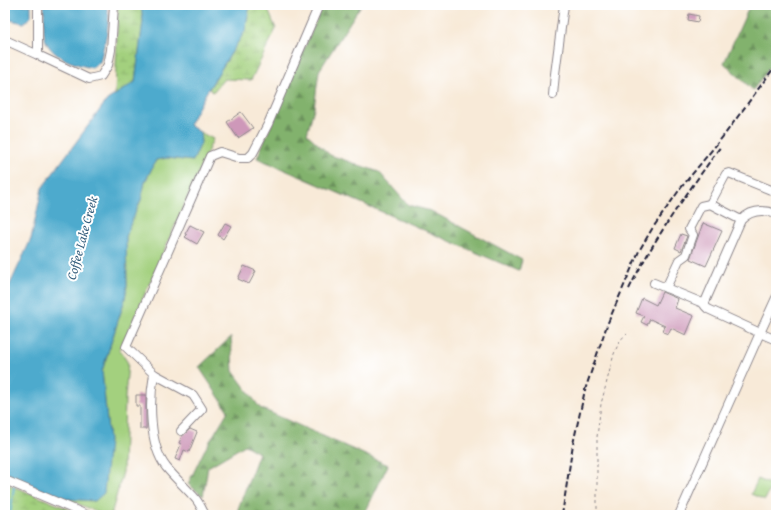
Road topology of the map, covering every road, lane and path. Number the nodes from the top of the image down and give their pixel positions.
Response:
1 (38, 5) edge
2 (114, 5) edge
3 (319, 5) edge
4 (564, 5) edge
5 (5, 40) edge
6 (38, 55) junction
7 (553, 95) dead end
8 (776, 192) edge
9 (710, 204) junction
10 (776, 214) edge
11 (741, 220) junction
12 (654, 283) dead end
13 (666, 288) junction
14 (776, 298) edge
15 (705, 304) junction
16 (760, 333) junction
17 (627, 334) dead end
18 (776, 340) edge
19 (154, 374) junction
20 (181, 431) dead end
21 (5, 480) edge
22 (88, 515) edge
23 (205, 515) edge
24 (597, 515) edge
25 (679, 515) edge

1 - 6 street
2 - 6 street
3 - 19 street
4 - 7 street
5 - 6 street
8 - 9 street
9 - 11 street
9 - 13 street
10 - 11 street
11 - 15 street
12 - 13 street
13 - 15 street
14 - 16 street
15 - 16 street
16 - 18 street
16 - 25 street
17 - 24 path
19 - 20 street
19 - 23 street
21 - 22 street

